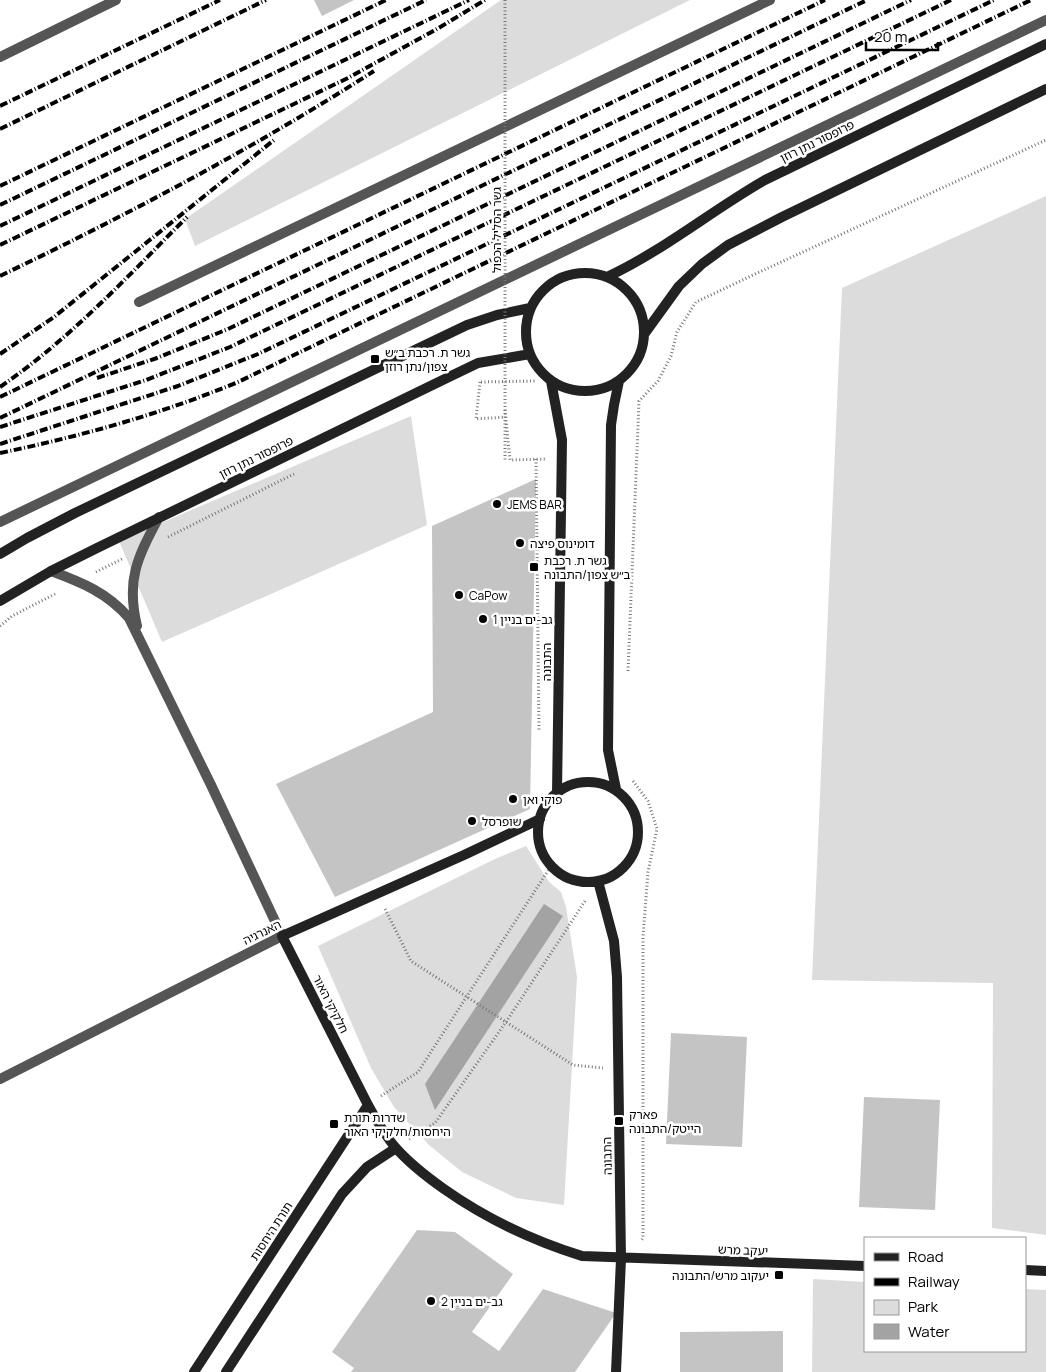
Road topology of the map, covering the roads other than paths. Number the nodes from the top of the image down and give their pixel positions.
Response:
1 (116, 0) edge
2 (770, 0) edge
3 (1046, 20) edge
4 (1046, 44) edge
5 (0, 57) edge
6 (1046, 89) edge
7 (609, 276) junction
8 (139, 302) dead end
9 (530, 308) junction
10 (645, 333) junction
11 (530, 354) junction
12 (551, 381) junction
13 (619, 381) junction
14 (159, 518) junction
15 (0, 522) edge
16 (0, 554) edge
17 (51, 571) junction
18 (0, 601) edge
19 (140, 637) junction
20 (616, 789) junction
21 (556, 793) junction
22 (540, 819) junction
23 (598, 881) junction
24 (282, 936) junction
25 (0, 1079) edge
26 (368, 1105) junction
27 (396, 1148) junction
28 (621, 1259) junction
29 (864, 1266) edge
30 (1026, 1270) edge
31 (1046, 1271) edge
32 (194, 1372) edge
33 (226, 1372) edge
34 (616, 1372) edge

1 - 5 street
2 - 8 street
3 - 15 street
4 - 7 street, פרופסור נתן רוזן
6 - 10 street
7 - 9 street
7 - 10 street
9 - 11 street
9 - 16 street
10 - 13 street
11 - 12 street
11 - 14 street, פרופסור נתן רוזן
12 - 13 street
12 - 21 street, התבונה
13 - 20 street
14 - 17 street, פרופסור נתן רוזן
14 - 19 street, חלקיקי האור
17 - 18 street, פרופסור נתן רוזן
17 - 19 street, חלקיקי האור
19 - 24 street, חלקיקי האור
20 - 21 street
20 - 23 street
21 - 22 street
22 - 23 street
22 - 24 street, האנרגיה
23 - 28 street, התבונה
24 - 25 street, האנרגיה
24 - 26 street, חלקיקי האור
26 - 27 street, חלקיקי האור
26 - 32 street, תורת היחסות
27 - 28 street, חלקיקי האור
27 - 33 street
28 - 29 street, יעקב מרש
28 - 34 street, התבונה
30 - 31 street

